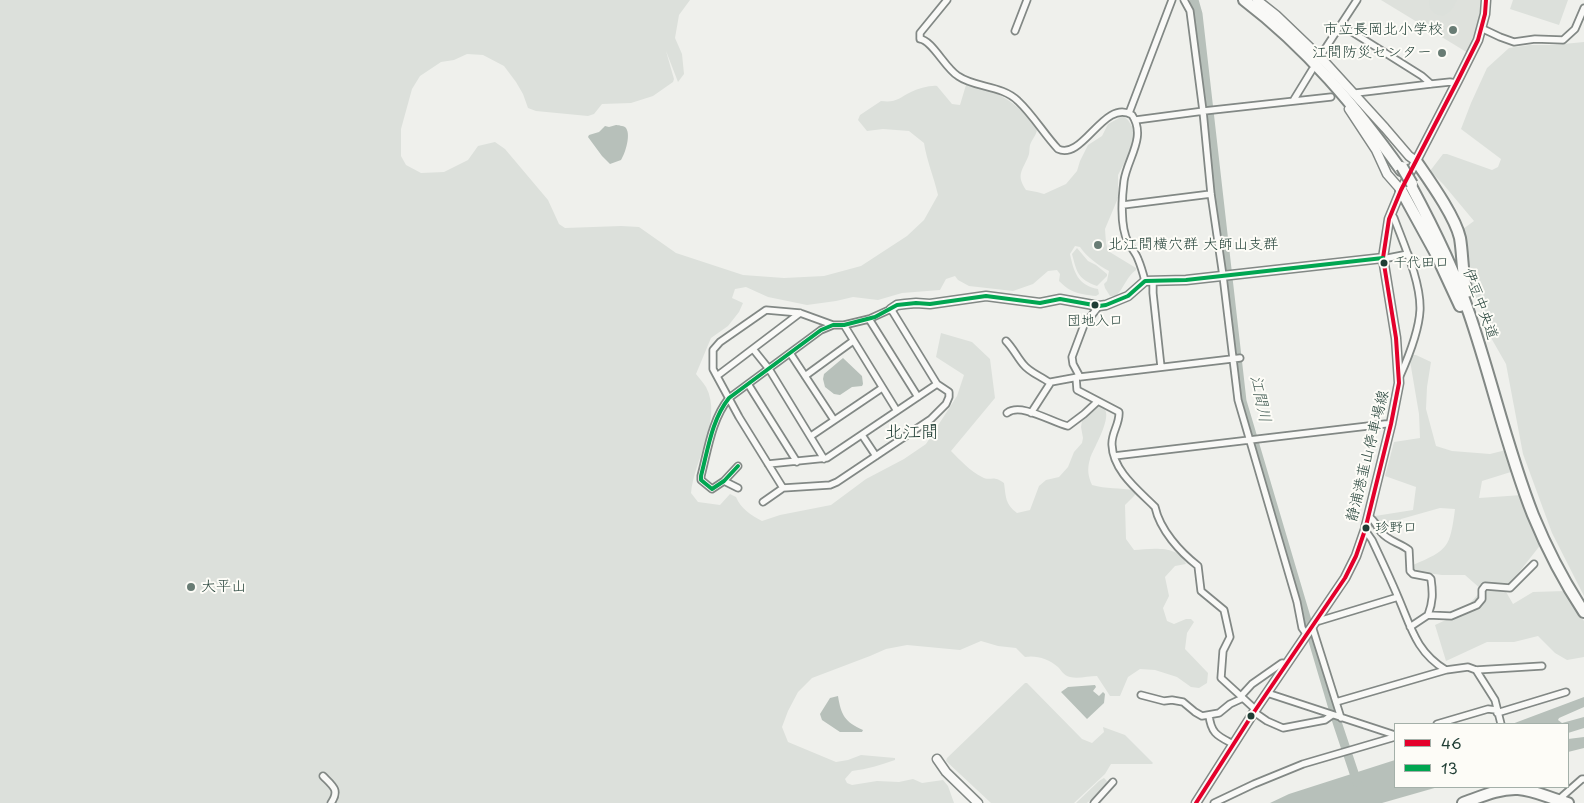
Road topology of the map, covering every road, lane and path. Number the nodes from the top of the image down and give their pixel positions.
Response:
1 (947, 0) edge
2 (1027, 0) edge
3 (1172, 0) edge
4 (1184, 0) edge
5 (1237, 0) edge
6 (1244, 0) edge
7 (1249, 0) edge
8 (1257, 0) edge
9 (1357, 0) edge
10 (1486, 0) edge
11 (1584, 8) edge
12 (1341, 25) junction
13 (1481, 28) junction
14 (1015, 31) dead end
15 (1321, 55) dead end
16 (1312, 70) dead end
17 (1431, 84) junction
18 (1456, 84) junction
19 (1356, 93) dead end
20 (1331, 97) dead end
21 (1293, 101) junction
22 (1203, 111) junction
23 (1129, 113) junction
24 (1136, 120) junction
25 (1416, 161) junction
26 (1402, 169) junction
27 (1408, 186) junction
28 (1211, 194) junction
29 (1123, 204) junction
30 (1391, 213) junction
31 (1408, 254) junction
32 (1383, 259) junction
33 (1226, 276) junction
34 (1149, 281) junction
35 (1099, 306) junction
36 (891, 309) junction
37 (800, 313) junction
38 (869, 319) junction
39 (844, 324) junction
40 (833, 325) junction
41 (1479, 335) junction
42 (853, 341) junction
43 (1006, 341) dead end
44 (753, 349) junction
45 (790, 353) junction
46 (1236, 358) junction
47 (1161, 367) junction
48 (769, 368) junction
49 (717, 376) junction
50 (805, 376) junction
51 (1400, 376) junction
52 (1078, 377) junction
53 (1050, 383) junction
54 (748, 384) junction
55 (937, 384) junction
56 (882, 388) junction
57 (918, 397) junction
58 (729, 398) junction
59 (1097, 402) junction
60 (897, 411) junction
61 (1007, 413) dead end
62 (1032, 413) junction
63 (834, 420) junction
64 (1391, 424) junction
65 (862, 435) junction
66 (810, 436) junction
67 (1253, 439) junction
68 (876, 456) junction
69 (1114, 456) junction
70 (824, 459) junction
71 (797, 462) junction
72 (768, 464) junction
73 (738, 466) dead end
74 (724, 481) junction
75 (738, 488) dead end
76 (783, 488) junction
77 (763, 502) dead end
78 (1368, 516) junction
79 (1364, 530) junction
80 (1534, 564) dead end
81 (1398, 597) junction
82 (1584, 607) edge
83 (1584, 612) edge
84 (1428, 615) junction
85 (1410, 627) junction
86 (1311, 628) junction
87 (1287, 664) junction
88 (1542, 666) dead end
89 (1446, 670) junction
90 (1476, 670) junction
91 (1566, 692) dead end
92 (1268, 693) junction
93 (1141, 695) dead end
94 (1242, 697) junction
95 (1336, 702) junction
96 (1255, 711) junction
97 (1497, 713) junction
98 (1209, 715) junction
99 (1332, 715) junction
100 (1340, 718) junction
101 (1440, 723) edge
102 (1501, 723) edge
103 (1394, 736) edge
104 (1394, 736) edge
105 (1233, 744) junction
106 (936, 759) dead end
107 (324, 776) dead end
108 (1584, 779) edge
109 (1113, 782) dead end
110 (1520, 788) edge
111 (1562, 802) edge
112 (331, 803) edge
113 (978, 803) edge
114 (1094, 803) edge
115 (1196, 803) edge
116 (1214, 803) edge
117 (1463, 803) edge

1 - 23 street
2 - 14 street
3 - 23 street
4 - 22 street
5 - 27 main road
6 - 26 highway, 伊豆中央道
7 - 26 highway, 伊豆中央道
8 - 25 main road
9 - 12 street
10 - 13 main road, 静浦港韮山停車場線
11 - 13 street
12 - 15 street
12 - 17 street
13 - 18 main road, 静浦港韮山停車場線
16 - 21 street
17 - 18 street
17 - 19 street
18 - 25 main road, 静浦港韮山停車場線
20 - 21 street
21 - 22 street
22 - 24 street
22 - 28 street
23 - 24 street
24 - 29 street
25 - 27 main road, 静浦港韮山停車場線
25 - 41 highway
26 - 27 highway, 伊豆中央道, bridge
27 - 30 main road, 静浦港韮山停車場線
27 - 41 highway, 伊豆中央道
28 - 29 street
28 - 33 street
29 - 34 street
30 - 31 street
30 - 32 main road, 静浦港韮山停車場線
31 - 32 street
31 - 51 street
32 - 33 main road
32 - 51 main road, 静浦港韮山停車場線
33 - 34 main road
33 - 46 street
34 - 35 main road
34 - 47 street
35 - 36 main road
35 - 52 street
36 - 38 street
36 - 55 street
37 - 40 street
37 - 44 street
37 - 49 street
38 - 39 street
38 - 57 street
39 - 40 street
39 - 42 street
40 - 45 street
41 - 82 highway, 伊豆中央道
41 - 83 highway, 伊豆中央道
42 - 50 street
42 - 56 street
43 - 53 street
44 - 48 street
44 - 49 street
45 - 48 street
45 - 50 street
46 - 47 street
46 - 67 street
47 - 52 street
48 - 54 street
48 - 66 street
49 - 58 street
50 - 63 street
51 - 64 main road, 静浦港韮山停車場線
52 - 53 street
52 - 59 street
53 - 62 street
54 - 58 street
54 - 71 street
55 - 57 street
55 - 68 street
56 - 60 street
56 - 63 street
57 - 60 street
58 - 72 street
58 - 74 street
59 - 62 street
59 - 69 street
60 - 65 street
61 - 62 street
63 - 66 street
64 - 67 street
64 - 78 main road, 静浦港韮山停車場線
65 - 68 street
65 - 70 street
66 - 70 street
67 - 69 street
67 - 86 street
68 - 76 street
69 - 94 street
70 - 71 street
71 - 72 street
72 - 76 street
73 - 74 street
74 - 75 street
76 - 77 street
78 - 79 main road, 静浦港韮山停車場線
78 - 84 street
79 - 81 street
79 - 86 main road, 静浦港韮山停車場線
80 - 84 street
81 - 85 street
81 - 86 street
84 - 85 street
85 - 89 street
86 - 87 main road, 静浦港韮山停車場線
86 - 95 street
87 - 92 main road, 静浦港韮山停車場線
87 - 94 street
88 - 90 street
89 - 90 street
89 - 95 street
90 - 97 street
91 - 97 street
92 - 96 main road, 静浦港韮山停車場線
92 - 99 street
93 - 98 street
94 - 96 street
94 - 98 street
95 - 100 street
96 - 99 street
96 - 105 main road, 静浦港韮山停車場線
97 - 101 street
97 - 102 street
98 - 105 street
99 - 100 street
100 - 103 street
104 - 116 street
105 - 115 main road, 静浦港韮山停車場線
106 - 113 main road
107 - 112 street
108 - 111 street
109 - 114 street
110 - 111 highway
110 - 117 highway

